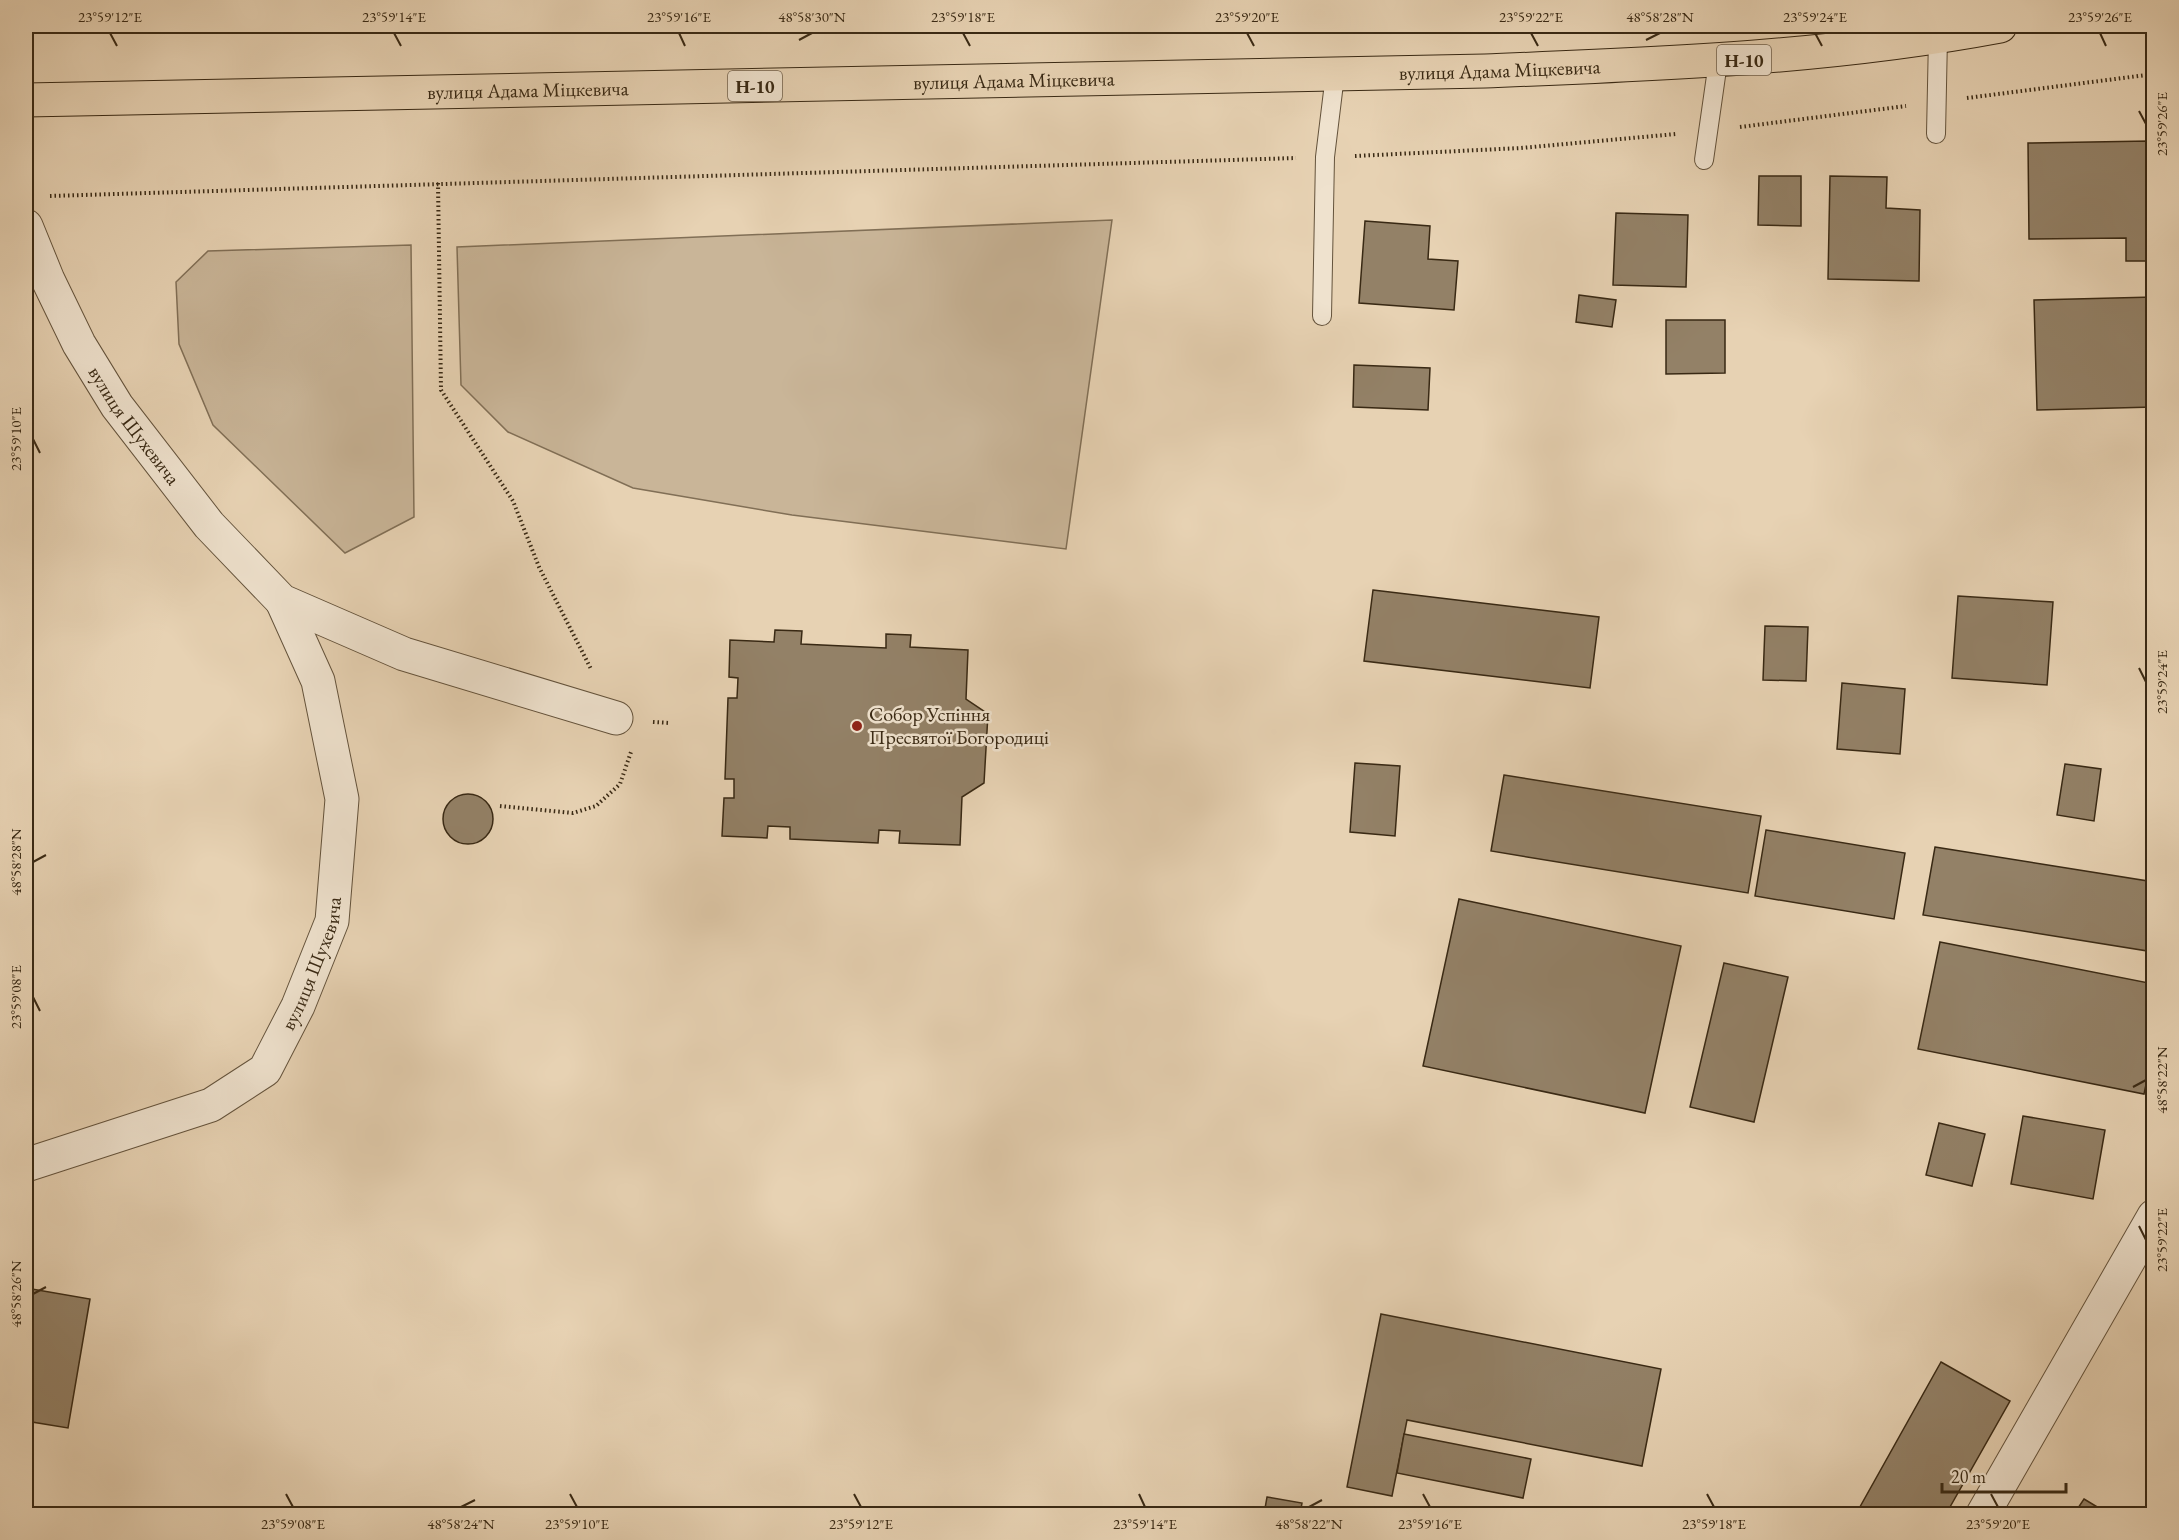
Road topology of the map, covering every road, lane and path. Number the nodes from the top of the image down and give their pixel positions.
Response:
1 (2000, 26) edge
2 (1938, 37) junction
3 (1718, 62) junction
4 (2154, 74) edge
5 (1335, 75) junction
6 (26, 100) edge
7 (1936, 102) junction
8 (1709, 131) junction
9 (1936, 134) dead end
10 (1325, 157) junction
11 (1704, 160) dead end
12 (438, 183) junction
13 (49, 196) dead end
14 (26, 226) edge
15 (1322, 315) dead end
16 (282, 601) junction
17 (625, 719) junction
18 (670, 723) dead end
19 (500, 806) dead end
20 (26, 1165) edge
21 (2154, 1216) edge
22 (1983, 1515) edge

1 - 2 main road, вулиця Адама Міцкевича / Н-10
2 - 3 main road, вулиця Адама Міцкевича / Н-10
2 - 7 lane
3 - 5 main road, вулиця Адама Міцкевича / Н-10
3 - 8 lane
4 - 7 path
5 - 6 main road, вулиця Адама Міцкевича / Н-10
5 - 10 lane
7 - 8 path
7 - 9 lane
8 - 10 path
8 - 11 lane
10 - 12 path
10 - 15 lane
12 - 13 path
12 - 17 path
14 - 16 street, вулиця Шухевича
16 - 17 street, вулиця Шухевича
16 - 20 street, вулиця Шухевича
17 - 18 path
17 - 19 path
21 - 22 street

